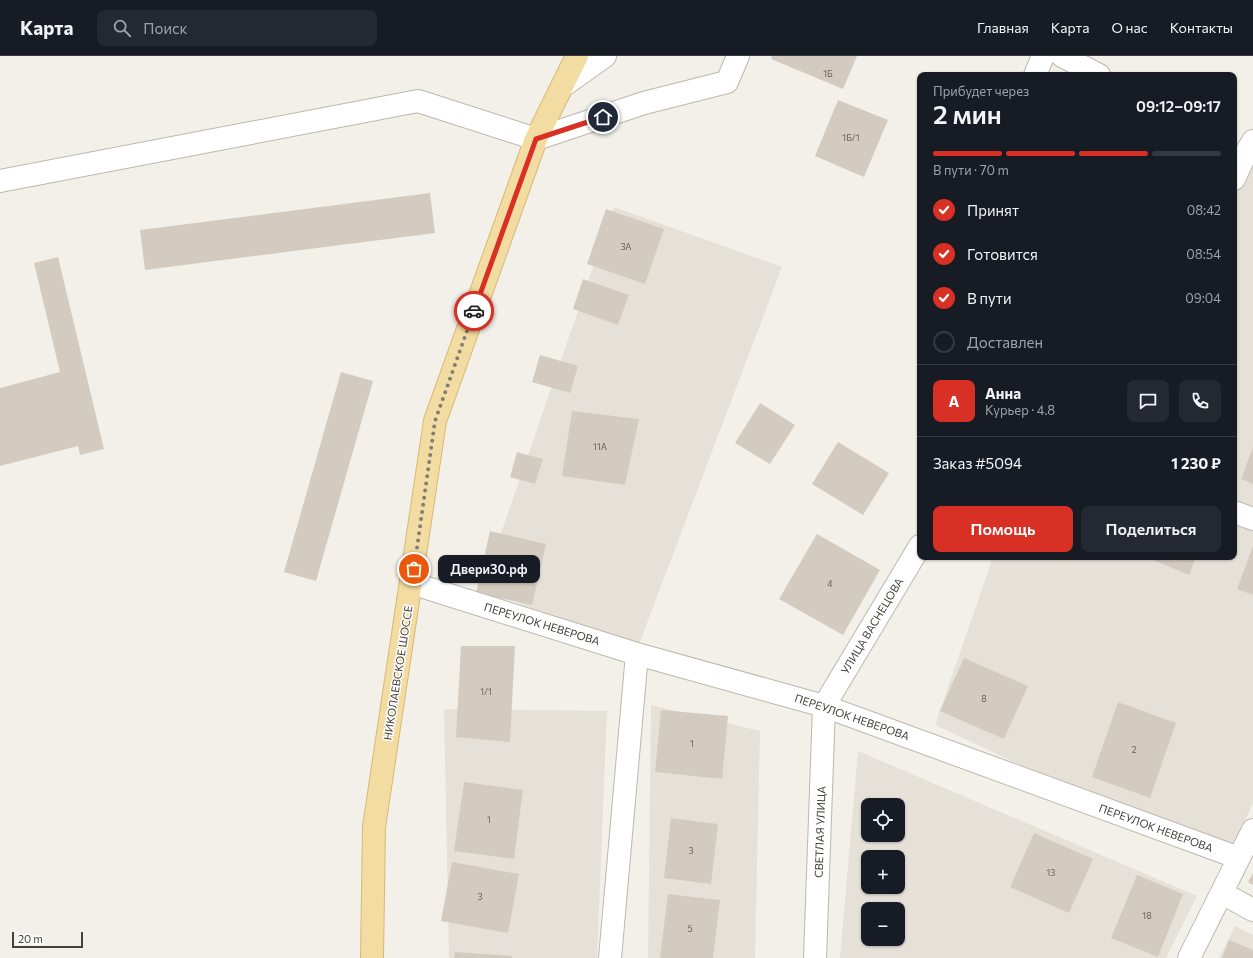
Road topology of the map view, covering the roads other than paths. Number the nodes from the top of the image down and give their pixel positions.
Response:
1 (577, 56) edge
2 (605, 56) edge
3 (738, 56) edge
4 (1042, 56) edge
5 (1062, 56) edge
6 (1036, 72) edge
7 (1094, 72) edge
8 (563, 86) junction
9 (536, 139) junction
10 (1247, 146) edge
11 (1237, 171) edge
12 (0, 182) edge
13 (1237, 513) edge
14 (1253, 519) edge
15 (917, 551) edge
16 (411, 584) junction
17 (637, 654) junction
18 (824, 706) junction
19 (1253, 830) edge
20 (1239, 858) junction
21 (1222, 893) junction
22 (1253, 910) edge
23 (372, 958) edge
24 (610, 958) edge
25 (815, 958) edge
26 (1189, 958) edge

1 - 8 main road, НИКОЛАЕВСКОЕ ШОССЕ
2 - 8 street
3 - 9 street
4 - 6 street
5 - 7 street
8 - 9 main road, НИКОЛАЕВСКОЕ ШОССЕ
9 - 12 street
9 - 16 main road, НИКОЛАЕВСКОЕ ШОССЕ
10 - 11 street
13 - 14 street
15 - 18 street, УЛИЦА ВАСНЕЦОВА
16 - 17 street, ПЕРЕУЛОК НЕВЕРОВА
16 - 23 main road, НИКОЛАЕВСКОЕ ШОССЕ
17 - 18 street, ПЕРЕУЛОК НЕВЕРОВА
17 - 24 street
18 - 20 street, ПЕРЕУЛОК НЕВЕРОВА
18 - 25 street, СВЕТЛАЯ УЛИЦА
19 - 20 street
20 - 21 street
21 - 22 street
21 - 26 street

